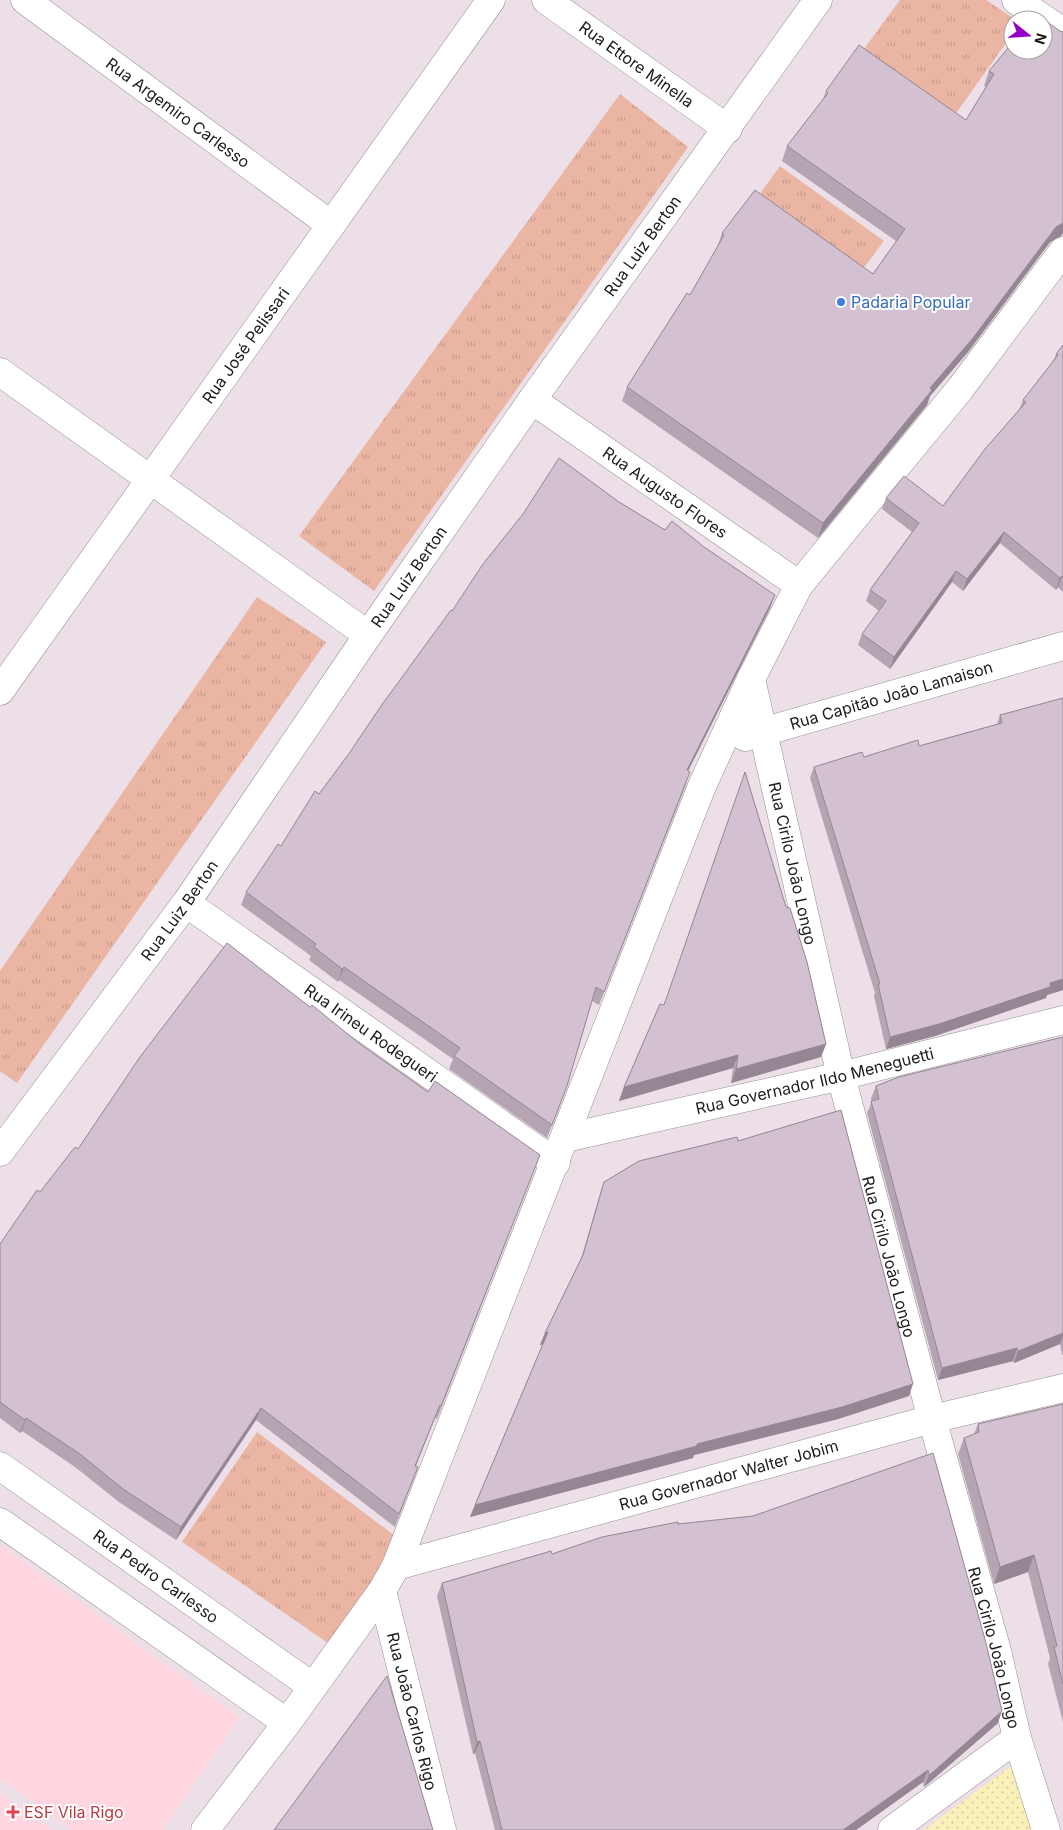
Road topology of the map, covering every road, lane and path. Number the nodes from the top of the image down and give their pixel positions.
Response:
1 (25, 0) edge
2 (491, 0) edge
3 (546, 0) edge
4 (818, 0) edge
5 (1016, 0) edge
6 (1063, 32) edge
7 (728, 129) junction
8 (331, 225) junction
9 (1063, 251) edge
10 (0, 372) edge
11 (532, 400) junction
12 (152, 479) junction
13 (800, 585) junction
14 (368, 635) junction
15 (1063, 646) edge
16 (750, 679) junction
17 (0, 691) edge
18 (761, 732) junction
19 (720, 745) junction
20 (186, 903) junction
21 (1063, 1020) edge
22 (841, 1076) junction
23 (4, 1137) edge
24 (566, 1138) junction
25 (556, 1163) junction
26 (1063, 1388) edge
27 (932, 1419) junction
28 (0, 1466) edge
29 (0, 1522) edge
30 (396, 1566) junction
31 (382, 1591) junction
32 (313, 1687) junction
33 (287, 1723) junction
34 (1017, 1738) junction
35 (205, 1830) edge
36 (442, 1830) edge
37 (892, 1830) edge
38 (1046, 1830) edge

1 - 8 street, Rua Argemiro Carlesso
2 - 8 street, Rua José Pelissari
3 - 7 street, Rua Ettore Minella
4 - 7 street, Rua Luiz Berton
5 - 6 street
7 - 11 street, Rua Luiz Berton
8 - 12 street, Rua José Pelissari
9 - 13 street
10 - 12 street
11 - 13 street, Rua Augusto Flores
11 - 14 street, Rua Luiz Berton
12 - 14 street
12 - 17 street, Rua José Pelissari
13 - 16 street
14 - 20 street, Rua Luiz Berton
15 - 18 street, Rua Capitão João Lamaison
16 - 18 street, Rua Cirilo João Longo
16 - 19 street
18 - 19 street, Rua Capitão João Lamaison
18 - 22 street, Rua Cirilo João Longo
19 - 24 street
20 - 23 street, Rua Luiz Berton
20 - 25 street, Rua Irineu Rodegueri
21 - 22 street, Rua Governador Ildo Meneguetti
22 - 24 street, Rua Governador Ildo Meneguetti
22 - 27 street, Rua Cirilo João Longo
24 - 25 street
25 - 30 street
26 - 27 street, Rua Governador Walter Jobim
27 - 30 street, Rua Governador Walter Jobim
27 - 34 street, Rua Cirilo João Longo
28 - 32 street, Rua Pedro Carlesso
29 - 33 street
30 - 31 street
31 - 32 street
31 - 36 street, Rua João Carlos Rigo
32 - 33 street
33 - 35 street
34 - 37 street
34 - 38 street, Rua Cirilo João Longo

